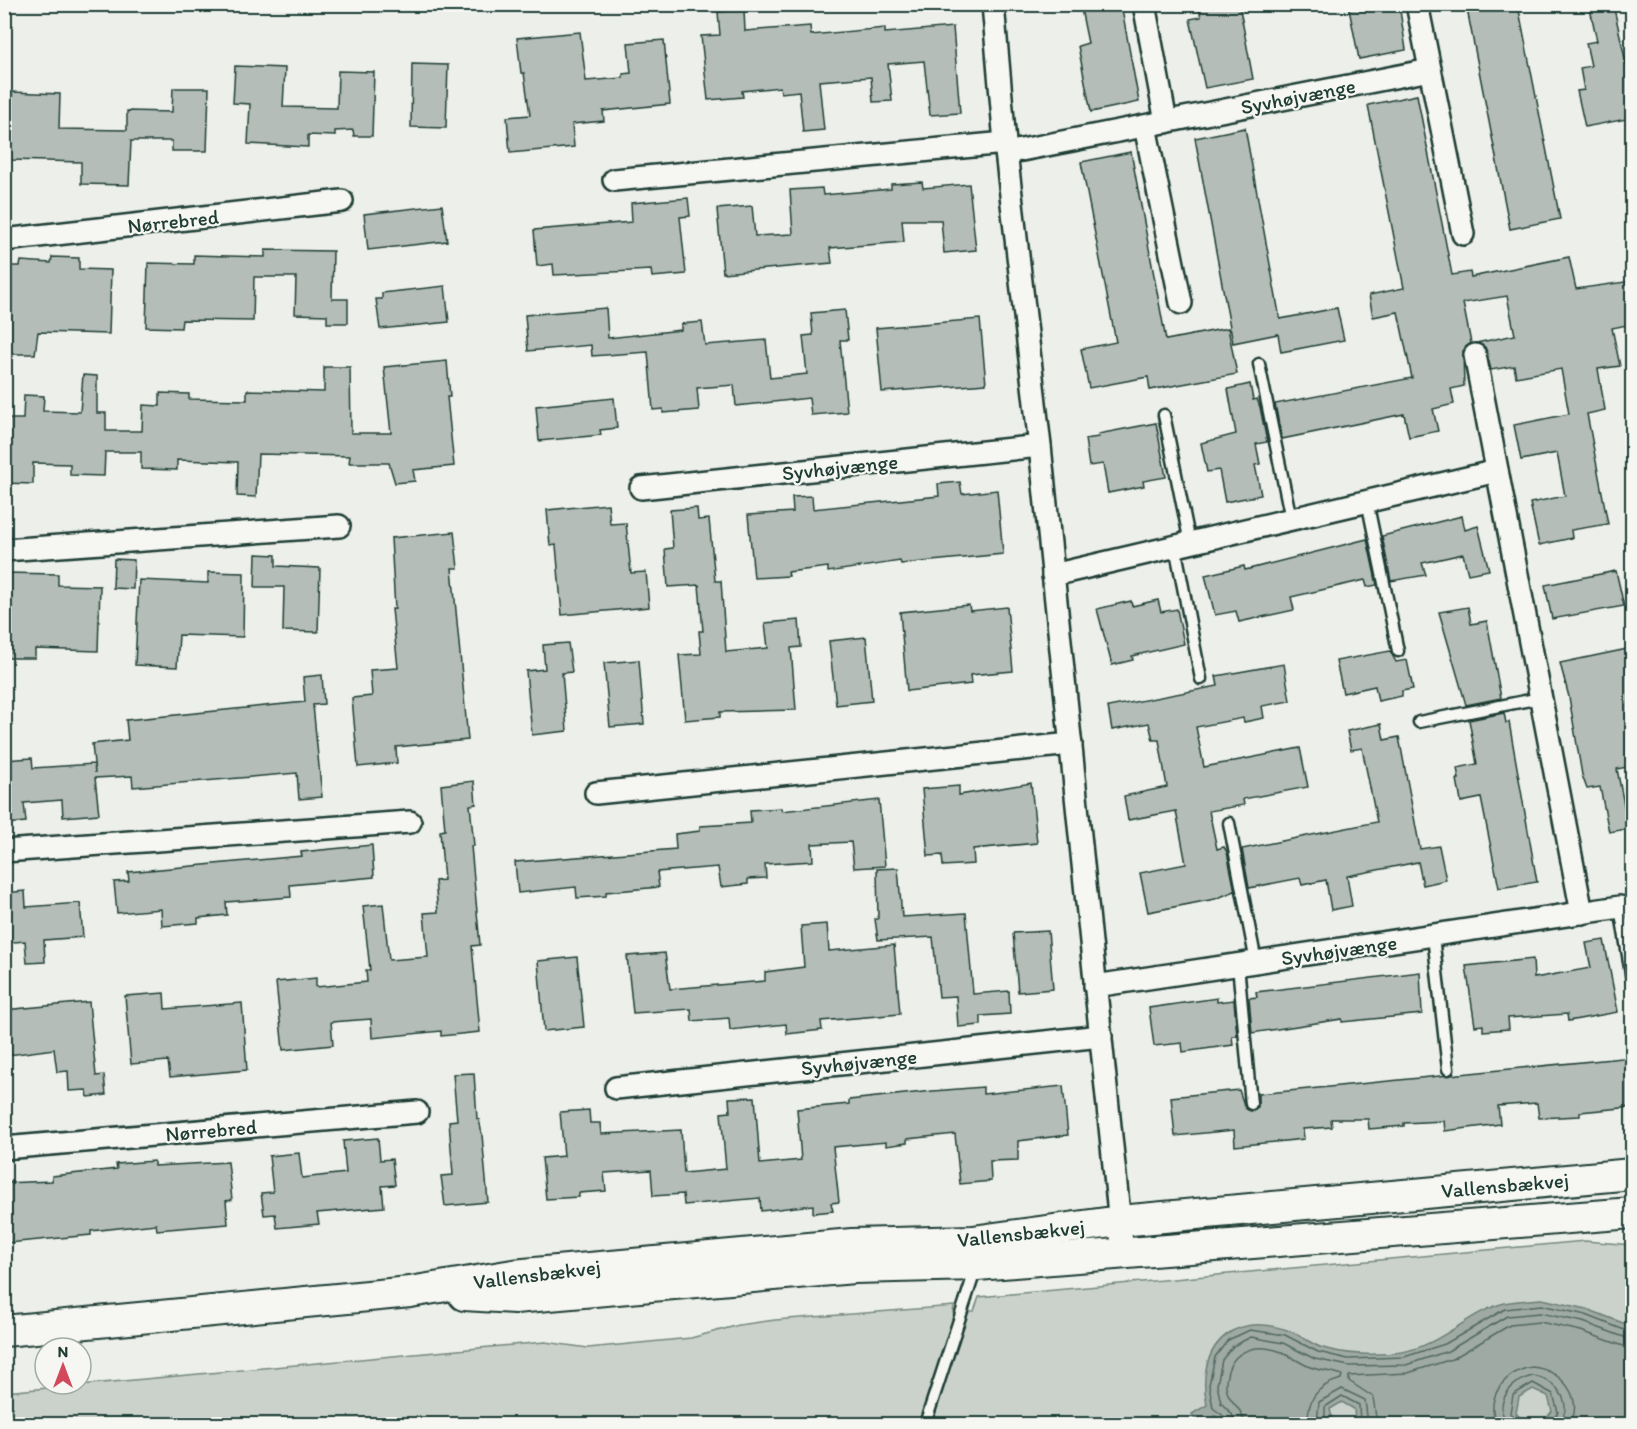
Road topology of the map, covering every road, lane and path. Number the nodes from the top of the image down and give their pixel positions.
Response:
1 (993, 4) edge
2 (1144, 4) edge
3 (1417, 4) edge
4 (1430, 70) junction
5 (1166, 122) junction
6 (1145, 126) junction
7 (1006, 148) junction
8 (614, 180) dead end
9 (342, 201) dead end
10 (1463, 234) dead end
11 (4, 240) edge
12 (1181, 303) dead end
13 (1475, 355) dead end
14 (1260, 364) dead end
15 (1164, 415) dead end
16 (1040, 446) junction
17 (1497, 471) junction
18 (641, 488) dead end
19 (1367, 501) junction
20 (1291, 519) junction
21 (339, 526) dead end
22 (1182, 544) junction
23 (4, 550) edge
24 (1053, 575) junction
25 (1398, 651) dead end
26 (1201, 679) dead end
27 (1540, 698) junction
28 (1419, 722) dead end
29 (1071, 744) junction
30 (596, 793) dead end
31 (410, 822) dead end
32 (1229, 823) dead end
33 (4, 851) edge
34 (1620, 908) joint
35 (1582, 913) junction
36 (1433, 936) junction
37 (1247, 964) junction
38 (1632, 980) edge
39 (1095, 986) junction
40 (1101, 1036) junction
41 (1448, 1069) dead end
42 (616, 1088) dead end
43 (1251, 1104) dead end
44 (417, 1112) dead end
45 (4, 1148) edge
46 (1632, 1174) edge
47 (1632, 1213) edge
48 (1120, 1221) junction
49 (1123, 1253) junction
50 (977, 1265) junction
51 (410, 1292) junction
52 (192, 1312) junction
53 (4, 1331) edge
54 (4, 1347) edge
55 (925, 1425) edge

1 - 7 street
2 - 5 street
3 - 4 street
4 - 5 street, Syvhøjvænge
4 - 10 street
5 - 6 street, Syvhøjvænge
6 - 7 street, Syvhøjvænge
6 - 12 street
7 - 8 street, Syvhøjvænge
7 - 16 street
9 - 11 street, Nørrebred
13 - 17 street
14 - 20 lane
15 - 22 lane
16 - 18 street, Syvhøjvænge
16 - 24 street
17 - 19 street
17 - 27 street
19 - 20 street
19 - 25 lane
20 - 22 street
21 - 23 street
22 - 24 street
22 - 26 lane
24 - 29 street
27 - 28 lane
27 - 35 street
29 - 30 street
29 - 39 street
31 - 33 street
32 - 37 lane
34 - 35 street, Syvhøjvænge
34 - 38 lane
35 - 36 street, Syvhøjvænge
36 - 37 street, Syvhøjvænge
36 - 41 lane
37 - 39 street, Syvhøjvænge
37 - 43 lane
39 - 40 street
40 - 42 street, Syvhøjvænge
40 - 48 street
44 - 45 street, Nørrebred
46 - 48 street, Vallensbækvej
47 - 49 street, Vallensbækvej
48 - 49 street
48 - 51 street, Vallensbækvej
49 - 50 street, Vallensbækvej
50 - 51 street, Vallensbækvej
50 - 55 lane
51 - 52 street, Vallensbækvej
52 - 53 street, Vallensbækvej
52 - 54 street, Vallensbækvej

